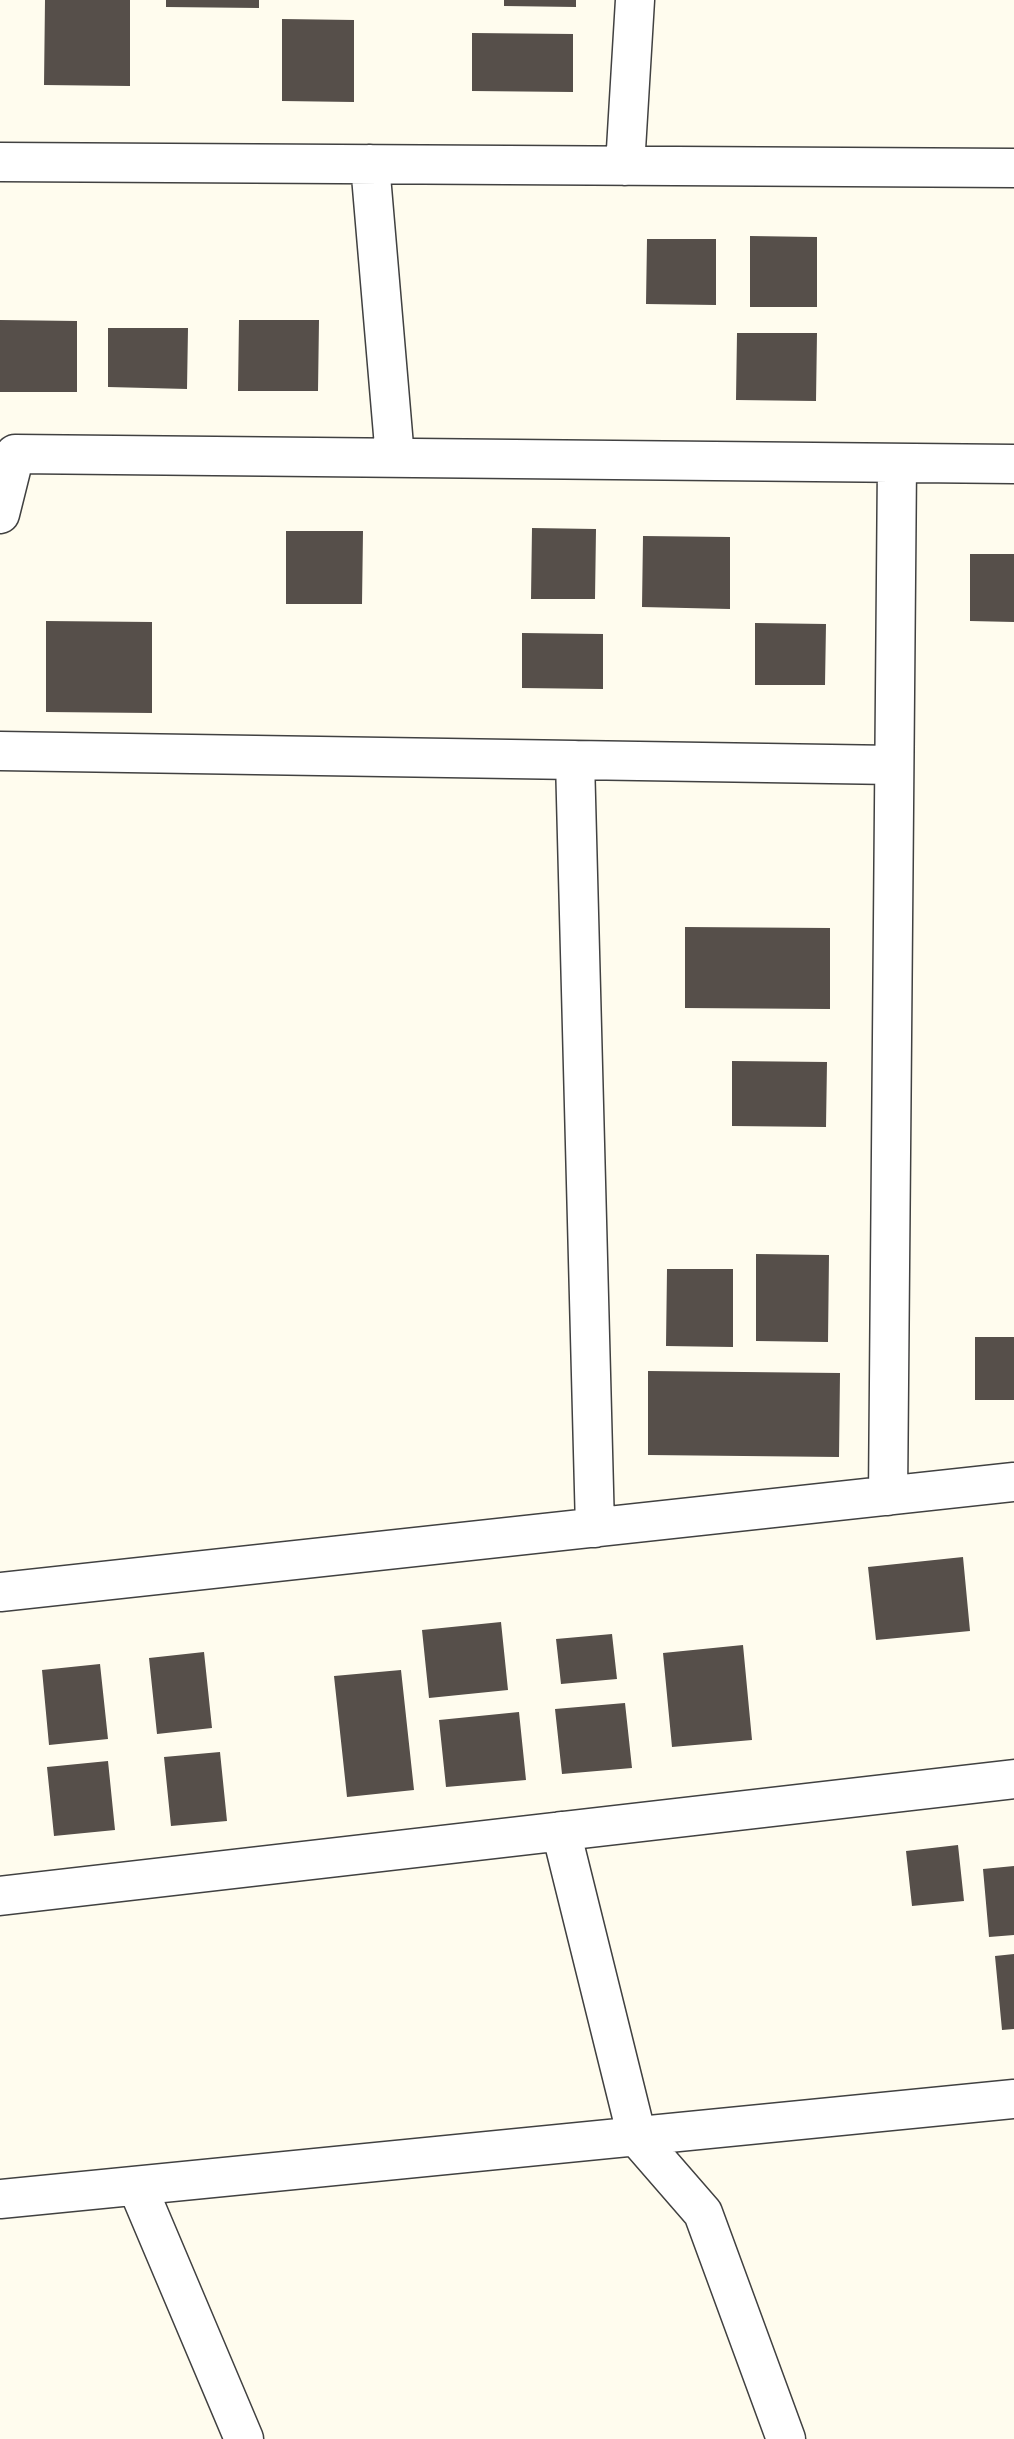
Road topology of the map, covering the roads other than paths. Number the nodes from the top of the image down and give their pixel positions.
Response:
1 (635, 0) edge
2 (0, 162) edge
3 (370, 164) junction
4 (625, 166) junction
5 (1014, 168) edge
6 (395, 458) junction
7 (897, 463) junction
8 (1014, 464) edge
9 (0, 514) edge
10 (0, 751) edge
11 (575, 760) junction
12 (894, 765) junction
13 (1014, 1482) edge
14 (887, 1496) junction
15 (596, 1528) junction
16 (0, 1592) edge
17 (1014, 1779) edge
18 (561, 1831) junction
19 (0, 1896) edge
20 (1014, 2099) edge
21 (637, 2137) junction
22 (137, 2186) junction
23 (0, 2199) edge
24 (244, 2439) edge
25 (786, 2439) edge

1 - 4 street
2 - 3 street
3 - 4 street
3 - 6 street
4 - 5 street
6 - 7 street
6 - 9 street
7 - 8 street
7 - 12 street
10 - 11 street
11 - 12 street
11 - 15 street
12 - 14 street
13 - 14 street
14 - 15 street
15 - 16 street
17 - 18 street
18 - 19 street
18 - 21 street
20 - 21 street
21 - 22 street
21 - 25 street
22 - 23 street
22 - 24 street

